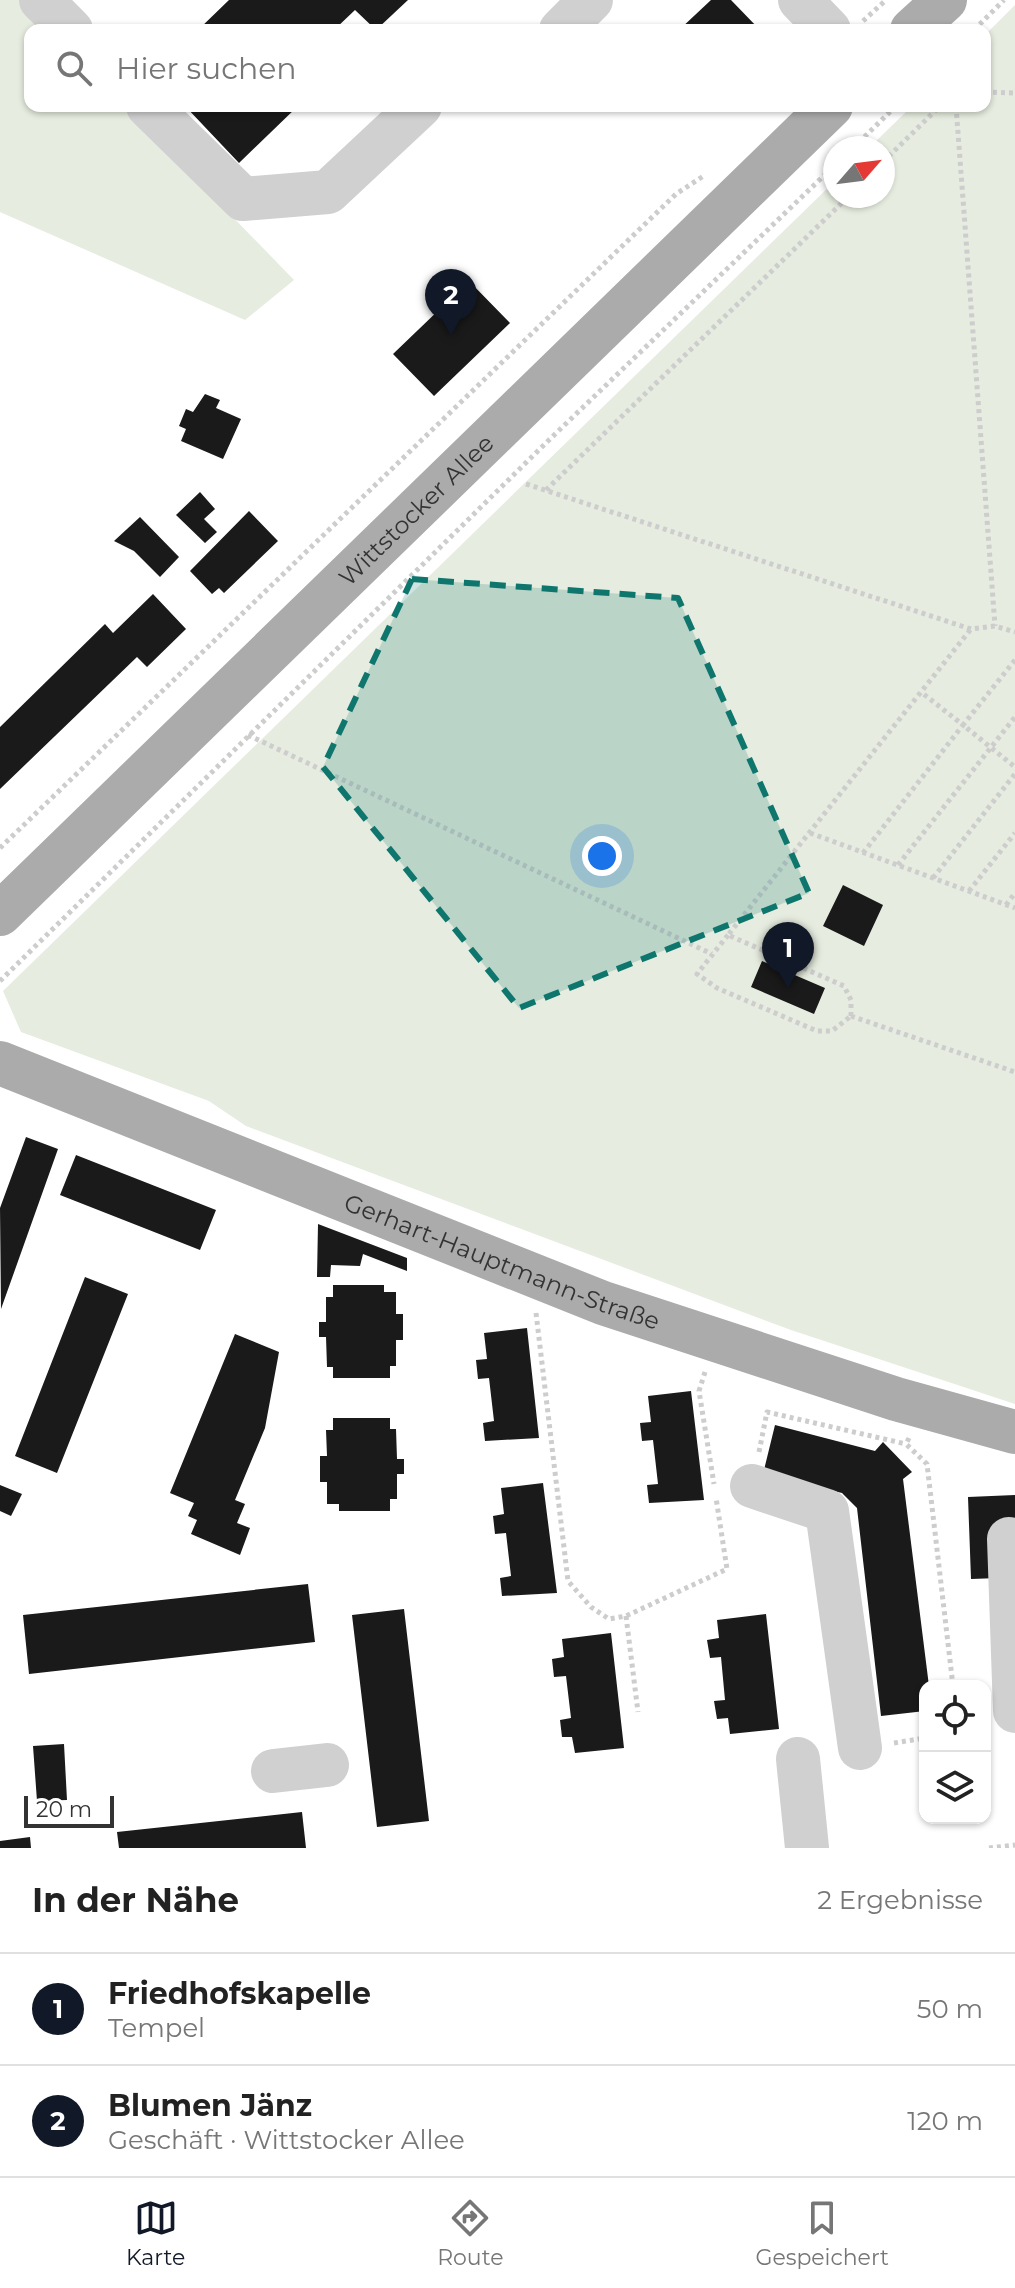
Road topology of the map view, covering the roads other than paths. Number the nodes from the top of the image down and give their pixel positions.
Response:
1 (41, 0) edge
2 (83, 0) edge
3 (591, 0) edge
4 (800, 0) edge
5 (945, 0) edge
6 (67, 24) edge
7 (75, 24) edge
8 (567, 24) edge
9 (823, 24) edge
10 (919, 24) edge
11 (154, 112) edge
12 (414, 112) edge
13 (825, 112) edge
14 (0, 914) edge
15 (2, 1071) edge
16 (1015, 1432) edge
17 (752, 1486) road end
18 (1009, 1539) dead end
19 (1015, 1711) edge
20 (860, 1748) dead end
21 (798, 1759) dead end
22 (327, 1765) dead end
23 (273, 1771) dead end
24 (807, 1848) edge

1 - 6 lane
2 - 7 lane
3 - 8 lane
4 - 9 lane
5 - 10 main road
11 - 12 lane
13 - 14 main road, Wittstocker Allee
15 - 16 main road, Gerhart-Hauptmann-Straße
17 - 20 lane
18 - 19 lane
21 - 24 lane
22 - 23 lane

